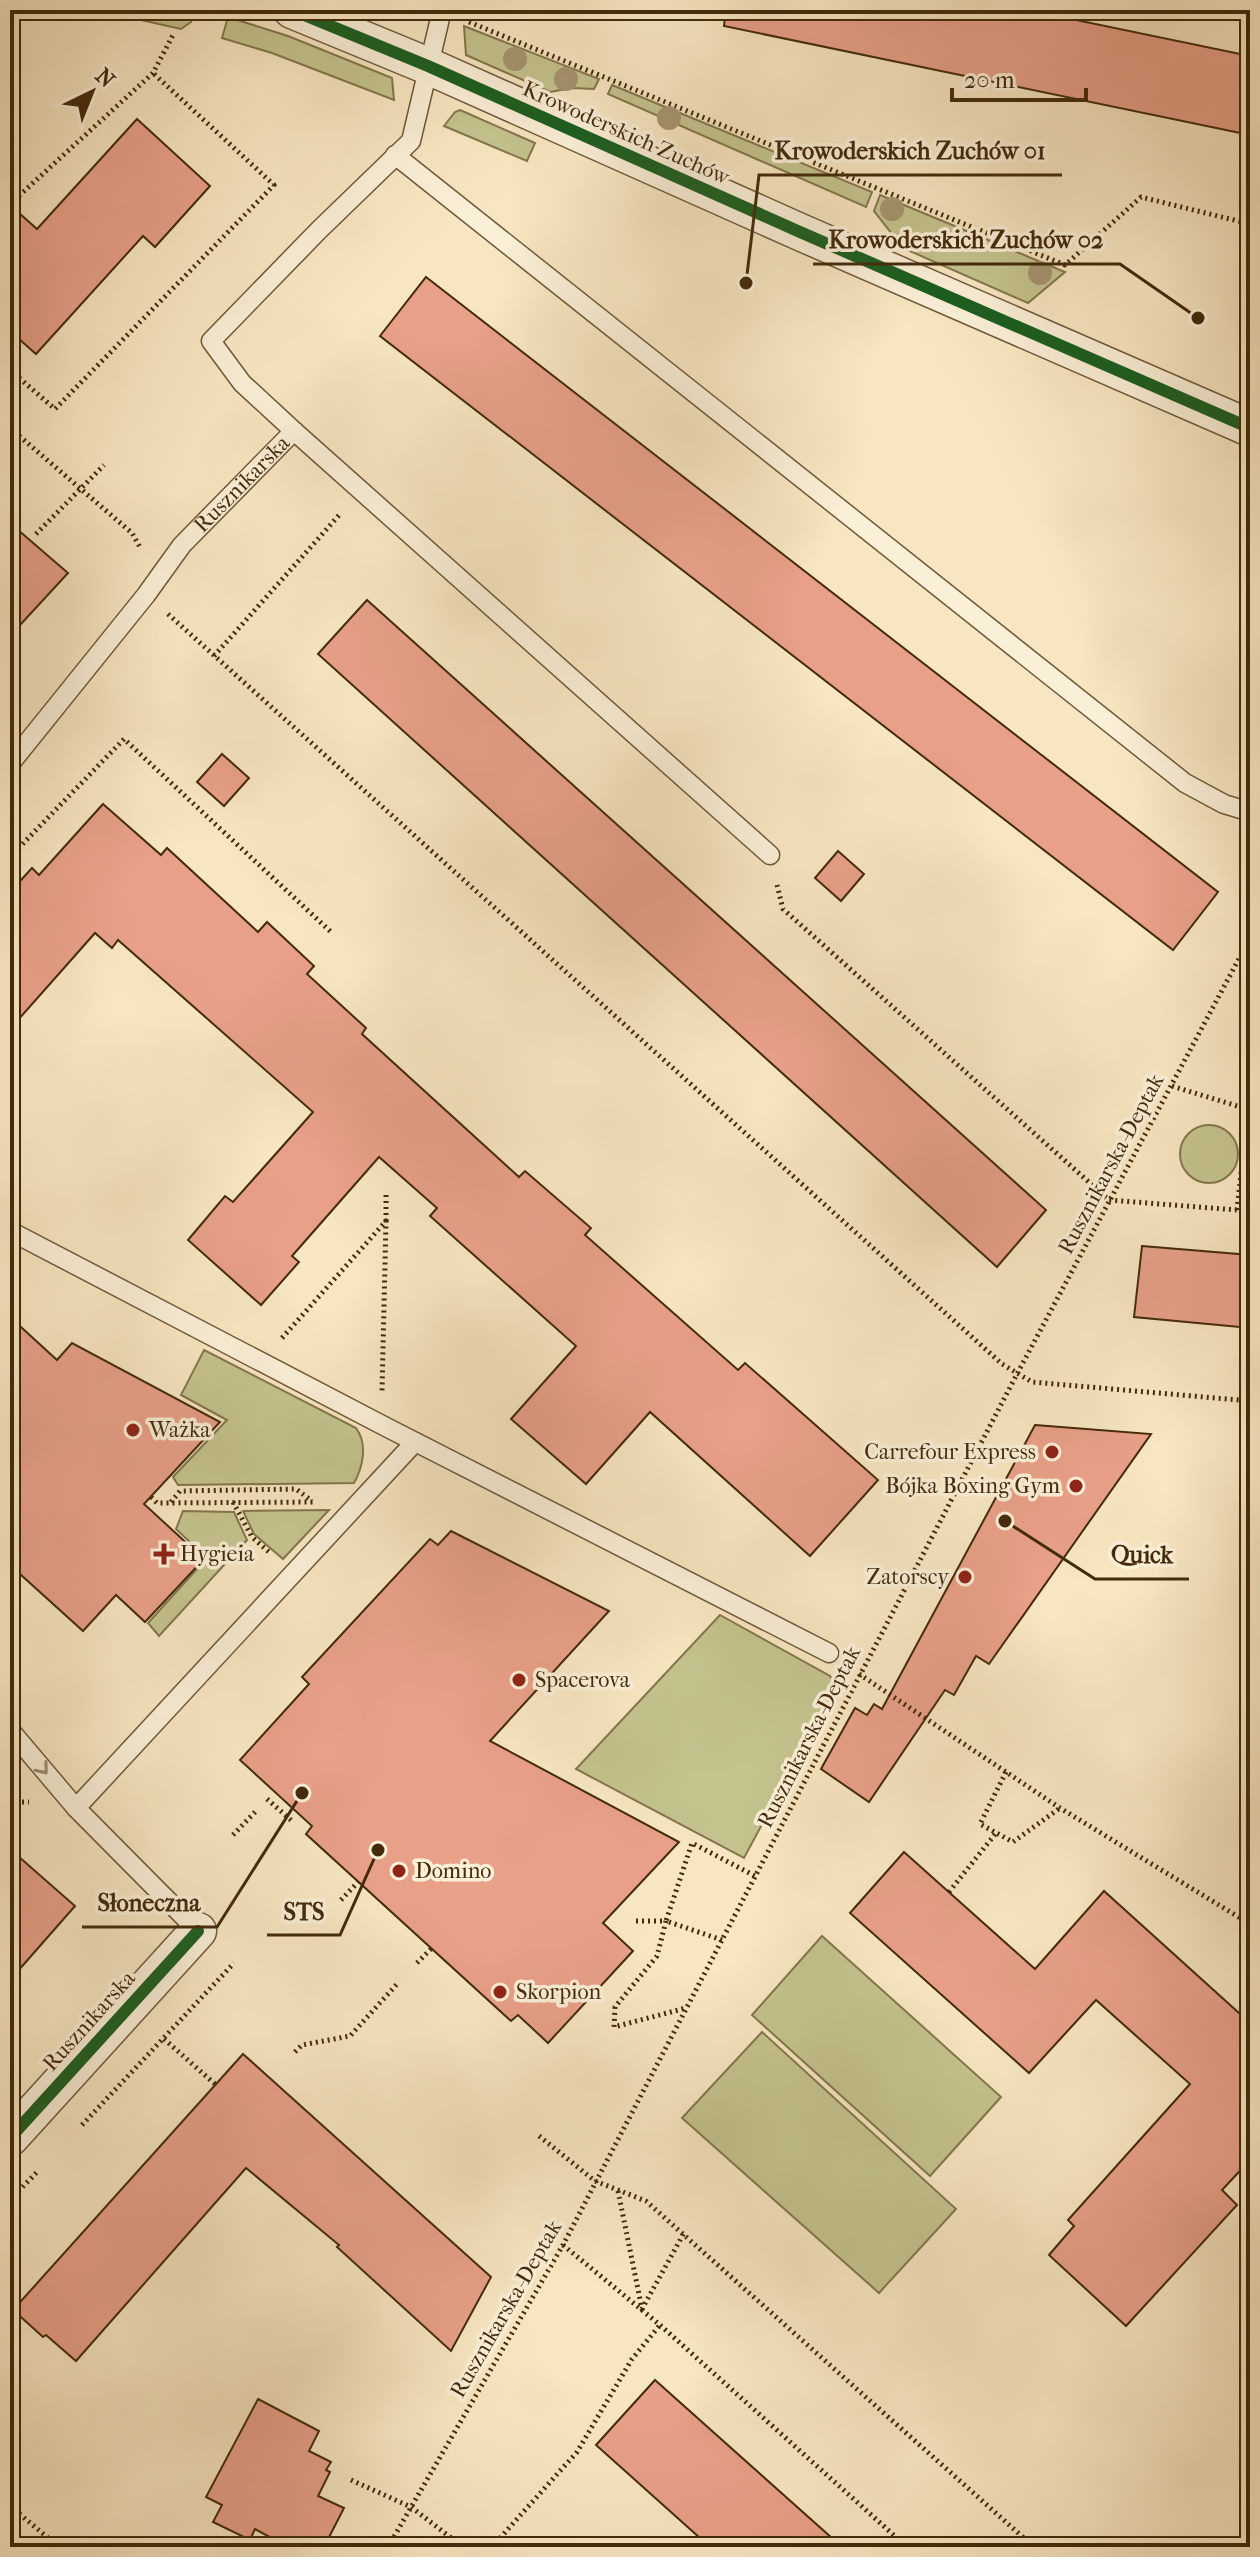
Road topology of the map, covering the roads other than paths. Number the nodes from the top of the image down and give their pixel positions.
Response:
1 (292, 10) edge
2 (442, 10) edge
3 (428, 66) junction
4 (395, 155) junction
5 (1250, 428) edge
6 (294, 431) junction
7 (10, 764) edge
8 (1250, 812) edge
9 (770, 855) road end
10 (10, 1231) edge
11 (415, 1442) junction
12 (829, 1653) dead end
13 (10, 1730) edge
14 (76, 1808) junction
15 (198, 1931) joint
16 (10, 2138) edge

1 - 3 street, Krowoderskich Zuchów
2 - 3 lane, Rusznikarska
3 - 4 lane, Rusznikarska
3 - 5 street, Krowoderskich Zuchów
4 - 6 lane, Rusznikarska
4 - 8 lane
6 - 7 lane, Rusznikarska
6 - 9 lane
10 - 11 lane
11 - 12 lane
11 - 14 lane
13 -> 14 lane, Rusznikarska
14 - 15 lane, Rusznikarska
15 - 16 street, Rusznikarska

